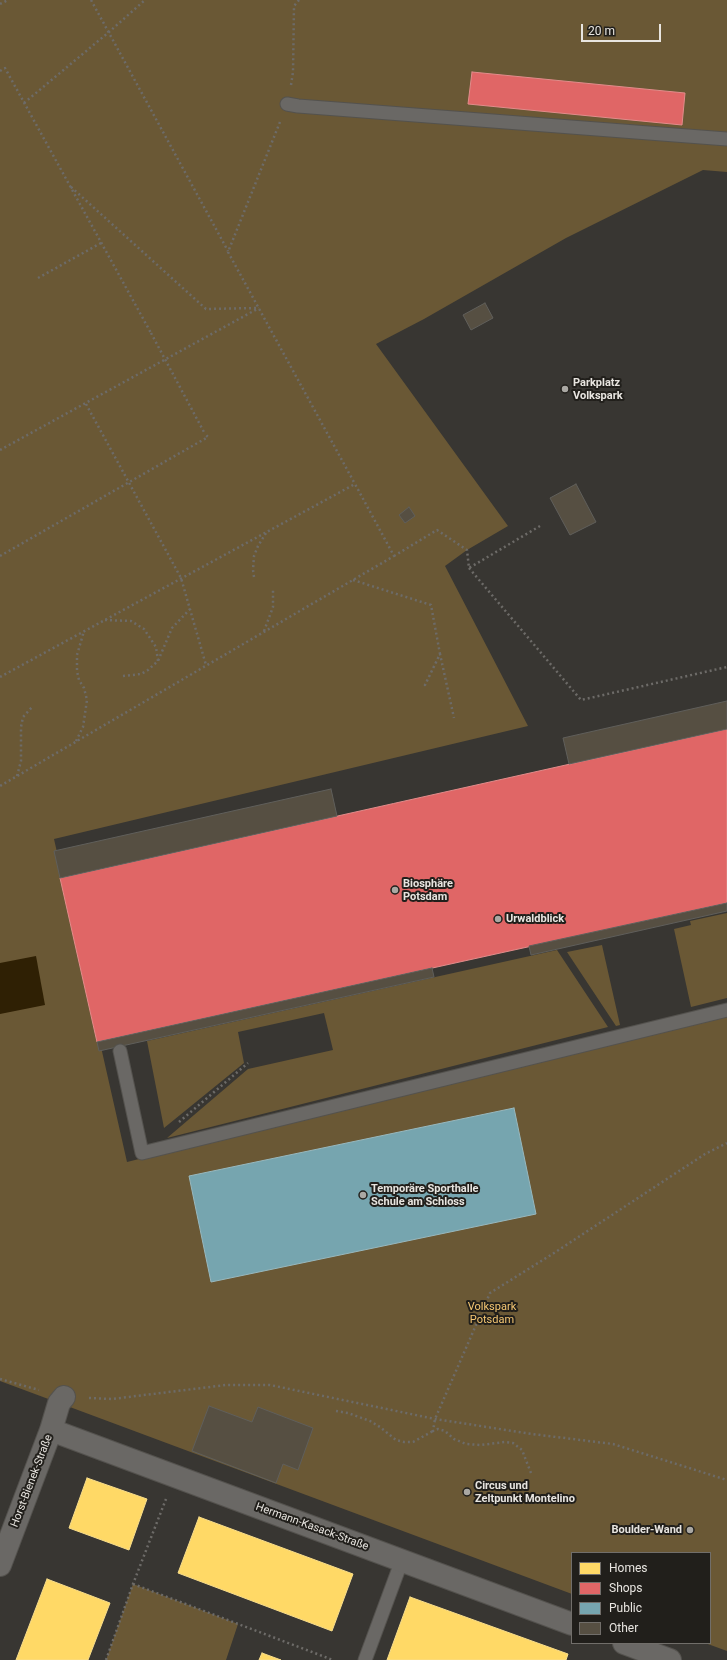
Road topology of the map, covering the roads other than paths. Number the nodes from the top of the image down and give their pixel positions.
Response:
1 (287, 104) road end
2 (727, 139) edge
3 (727, 1010) edge
4 (120, 1051) dead end
5 (64, 1397) road end
6 (51, 1430) junction
7 (402, 1560) junction
8 (0, 1565) edge
9 (571, 1624) edge
10 (627, 1644) edge
11 (365, 1660) edge
12 (670, 1660) edge

1 - 2 lane
3 - 4 lane
5 - 6 street, Horst-Bienek-Straße
6 - 7 street, Hermann-Kasack-Straße
6 - 8 street, Horst-Bienek-Straße
7 - 9 street, Hermann-Kasack-Straße
7 - 11 lane
10 - 12 street

